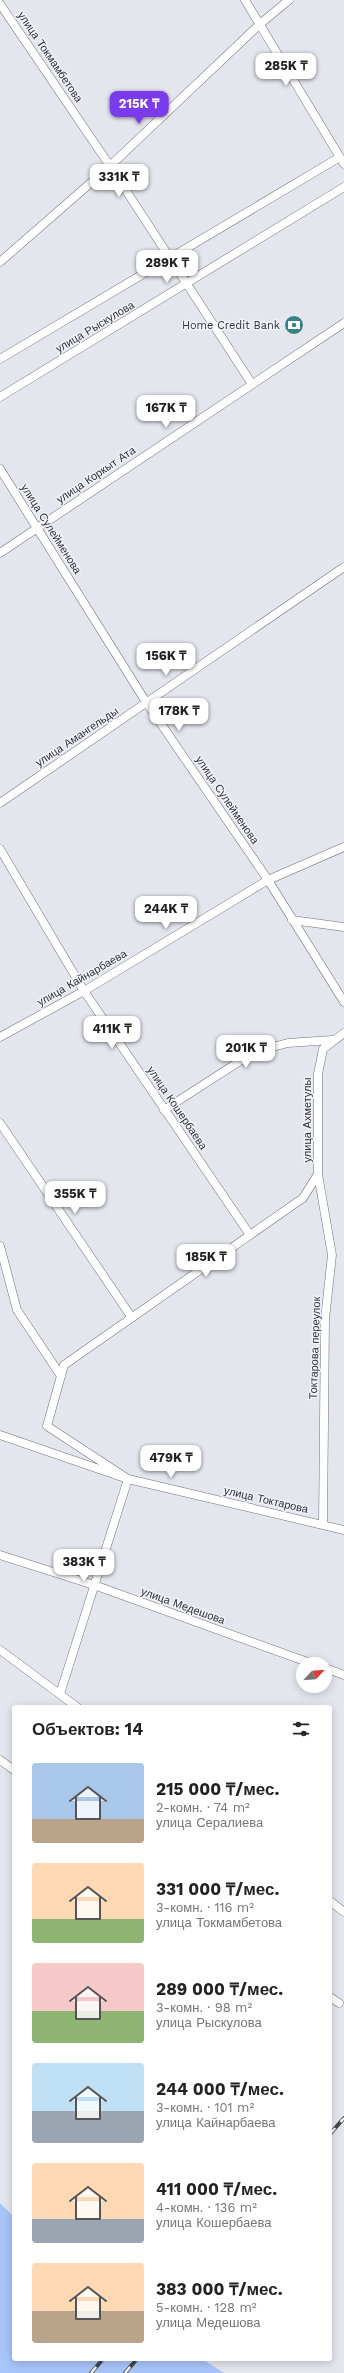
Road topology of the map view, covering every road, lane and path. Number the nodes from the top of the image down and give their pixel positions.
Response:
1 (246, 0) edge
2 (288, 0) edge
3 (0, 4) edge
4 (260, 24) junction
5 (342, 160) edge
6 (110, 166) junction
7 (344, 187) edge
8 (169, 257) junction
9 (0, 262) edge
10 (187, 283) junction
11 (344, 323) edge
12 (0, 359) edge
13 (252, 384) junction
14 (0, 397) edge
15 (0, 469) edge
16 (37, 528) junction
17 (0, 553) edge
18 (343, 570) edge
19 (146, 702) junction
20 (0, 803) edge
21 (344, 847) edge
22 (0, 848) edge
23 (268, 880) junction
24 (292, 920) junction
25 (344, 927) edge
26 (84, 991) junction
27 (344, 1002) edge
28 (344, 1034) edge
29 (0, 1037) edge
30 (332, 1040) junction
31 (164, 1110) junction
32 (0, 1123) edge
33 (318, 1174) junction
34 (250, 1235) junction
35 (0, 1246) edge
36 (132, 1318) junction
37 (61, 1376) junction
38 (0, 1435) edge
39 (128, 1479) junction
40 (323, 1524) junction
41 (344, 1530) edge
42 (0, 1555) edge
43 (94, 1586) junction
44 (0, 1650) edge
45 (296, 1658) edge
46 (332, 1671) edge
47 (344, 1675) edge
48 (60, 1694) junction
49 (74, 1705) edge
50 (0, 1760) edge
51 (12, 1769) edge
52 (332, 1903) edge
53 (344, 1912) edge
54 (332, 1998) edge
55 (339, 2003) dead end

1 - 4 street
2 - 4 street
3 - 6 street, улица Токмамбетова
4 - 5 street
4 - 6 street
5 - 8 street
6 - 8 street, улица Токмамбетова
6 - 9 street
7 - 10 street, улица Рыскулова
8 - 10 street, улица Токмамбетова
8 - 12 street
10 - 13 street, улица Токмамбетова
10 - 14 street, улица Рыскулова
11 - 13 street, улица Коркыт Ата
13 - 16 street, улица Коркыт Ата
15 - 16 street, улица Сулейменова
16 - 17 street, улица Коркыт Ата
16 - 19 street, улица Сулейменова
18 - 19 street, улица Амангельды
19 - 20 street, улица Амангельды
19 - 23 street, улица Сулейменова
21 - 23 street, улица Кайнарбаева
22 - 26 street, улица Кошербаева
23 - 24 street, улица Сулейменова
23 - 26 street, улица Кайнарбаева
24 - 25 street
24 - 27 street, улица Сулейменова
26 - 29 street, улица Кайнарбаева
26 - 31 street, улица Кошербаева
28 - 30 street
30 - 31 street
30 - 33 street, улица Ахметулы
31 - 34 street, улица Кошербаева
32 - 36 street
33 - 34 street, улица Ахметулы
33 - 40 street, Токтарова переулок
34 - 36 street, улица Ахметулы
35 - 37 street
36 - 37 street, улица Ахметулы
37 - 39 street, улица Ахметулы
38 - 39 street, улица Токтарова
39 - 40 street, улица Токтарова
39 - 43 street
40 - 41 street, улица Токтарова
42 - 43 street, улица Медешова
43 - 45 street, улица Медешова
43 - 48 street
44 - 48 street
46 - 47 street
48 - 49 street
50 - 51 street
52 - 53 street
54 - 55 street

